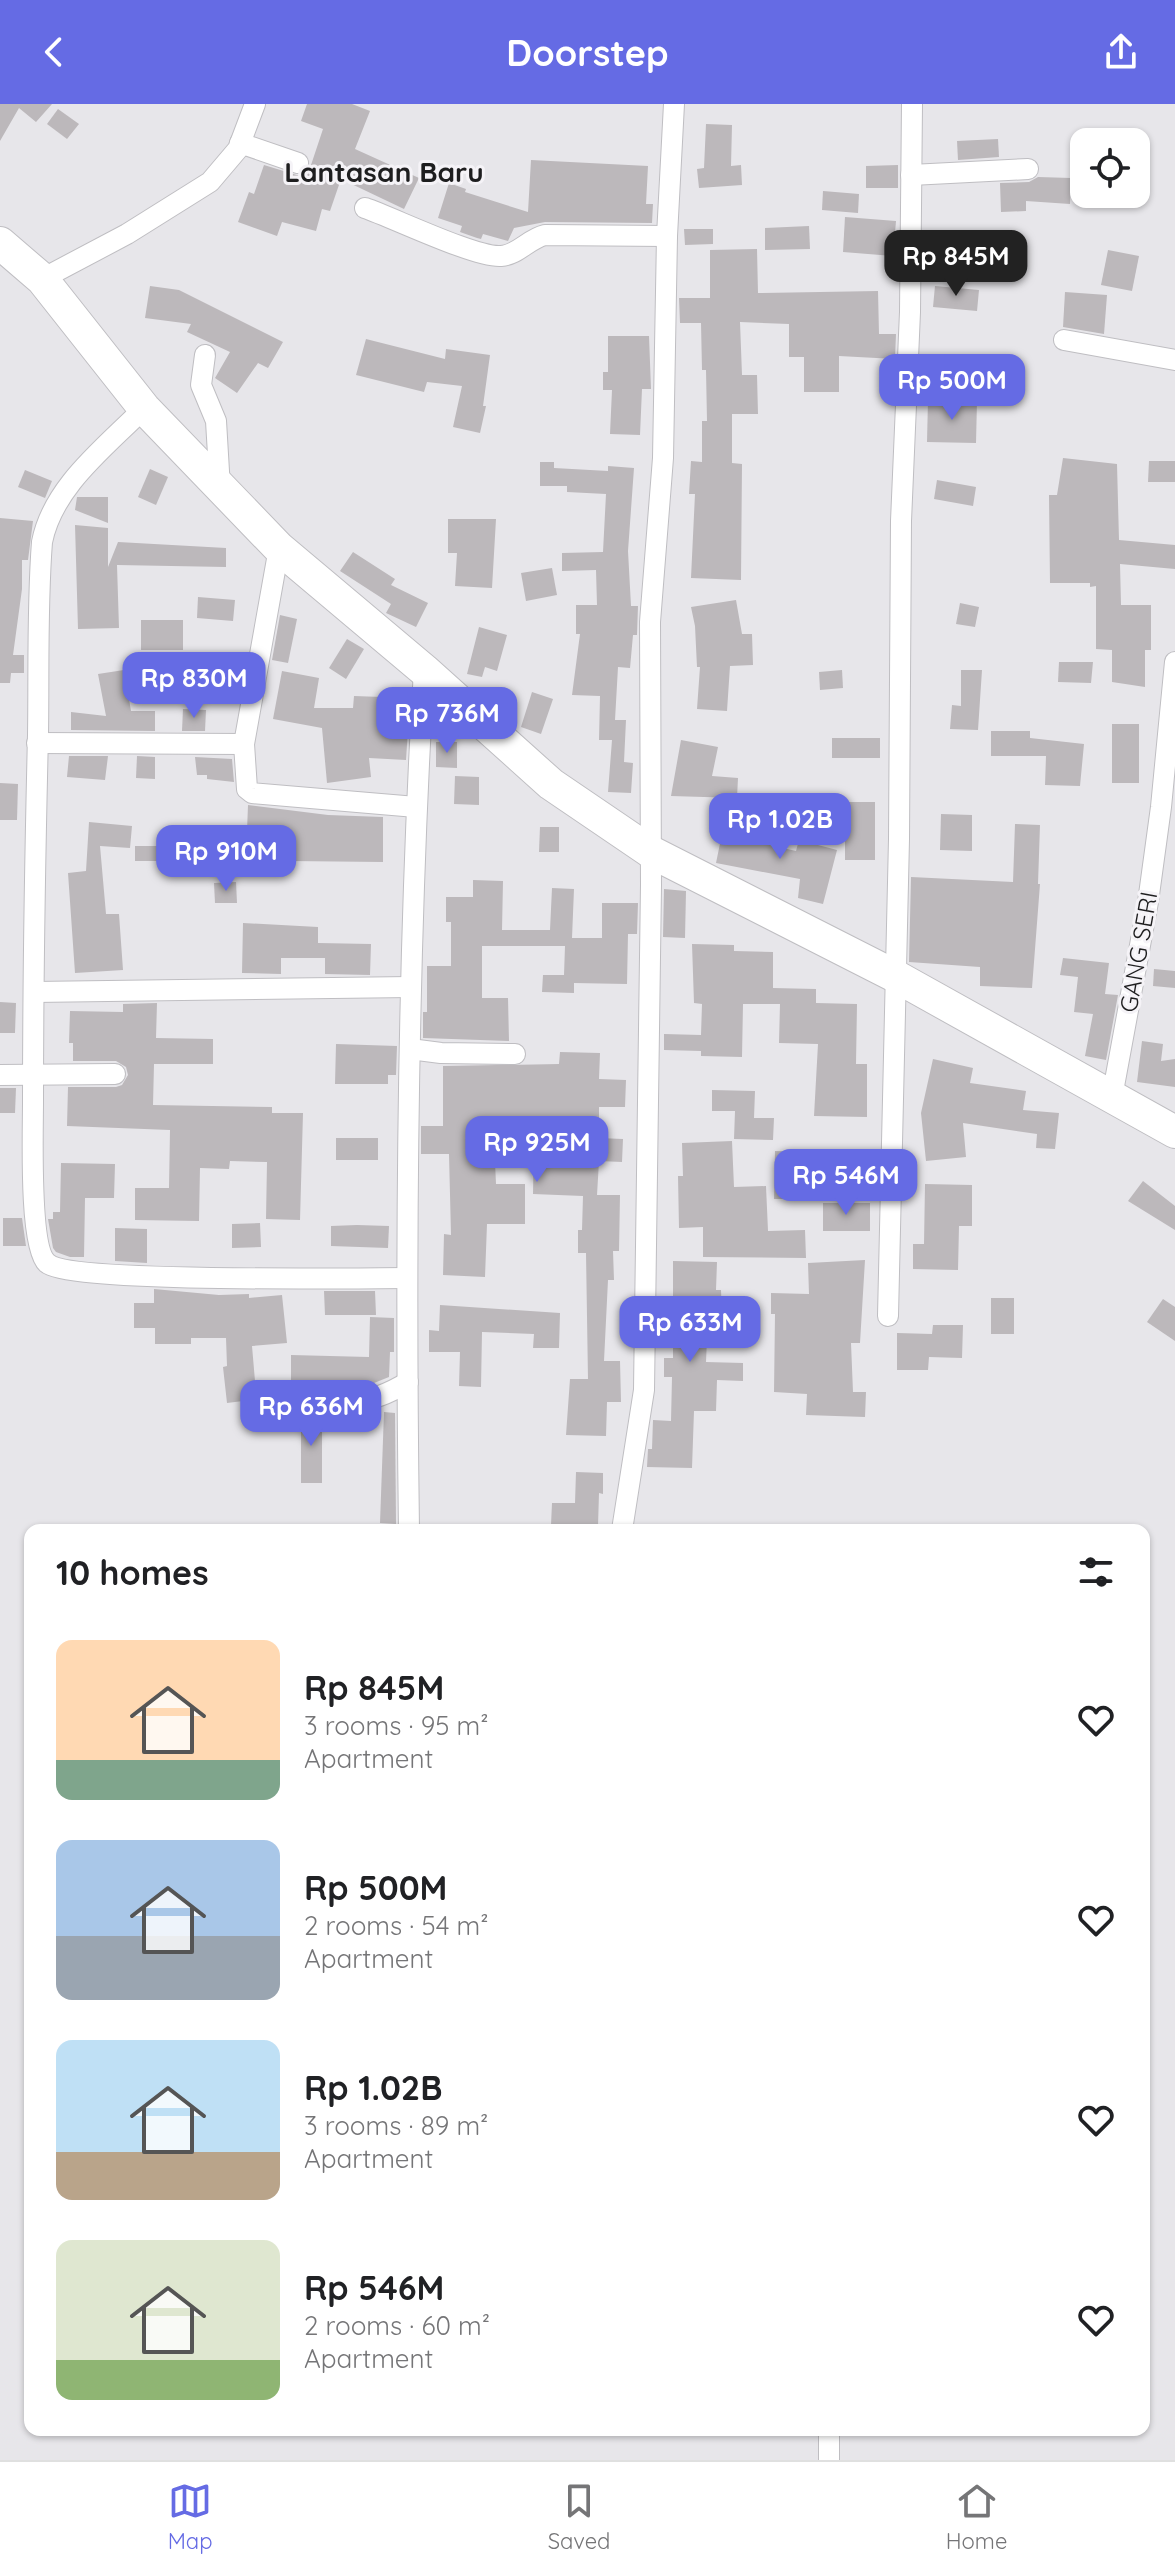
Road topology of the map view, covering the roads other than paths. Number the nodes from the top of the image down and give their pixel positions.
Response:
1 (255, 104) edge
2 (674, 104) edge
3 (912, 104) edge
4 (240, 143) junction
5 (298, 163) dead end
6 (1028, 169) dead end
7 (911, 175) junction
8 (365, 208) dead end
9 (667, 236) junction
10 (0, 243) edge
11 (42, 279) junction
12 (1064, 340) dead end
13 (205, 355) dead end
14 (1175, 360) edge
15 (144, 408) junction
16 (220, 488) junction
17 (279, 548) junction
18 (1175, 662) edge
19 (424, 670) junction
20 (37, 743) junction
21 (244, 744) junction
22 (416, 807) junction
23 (651, 852) junction
24 (897, 977) junction
25 (411, 987) junction
26 (34, 992) junction
27 (410, 1049) junction
28 (515, 1054) dead end
29 (115, 1074) dead end
30 (0, 1075) edge
31 (33, 1075) junction
32 (1112, 1097) junction
33 (1175, 1132) edge
34 (407, 1278) junction
35 (888, 1316) dead end
36 (408, 1382) junction
37 (286, 1397) dead end
38 (409, 1524) edge
39 (623, 1524) edge
40 (829, 2436) edge
41 (829, 2460) edge

1 - 4 street
2 - 9 street
3 - 7 street
4 - 5 street
4 - 11 street
6 - 7 street
7 - 24 street
8 - 9 street
9 - 23 street
10 - 11 main road
11 - 15 main road
12 - 14 street
13 - 16 street
15 - 16 main road
15 - 20 street
16 - 17 main road
17 - 19 main road
17 - 21 street
18 - 32 street, GANG SERI
19 - 22 street
19 - 23 main road
20 - 21 street
20 - 26 street
21 - 22 street
22 - 25 street
23 - 24 main road
23 - 39 street
24 - 32 main road
24 - 35 street
25 - 26 street
25 - 27 street
26 - 31 street
27 - 28 street
27 - 34 street
29 - 31 street
30 - 31 street
31 - 34 street
32 - 33 main road
34 - 36 street
36 - 37 street
36 - 38 street
40 - 41 street

